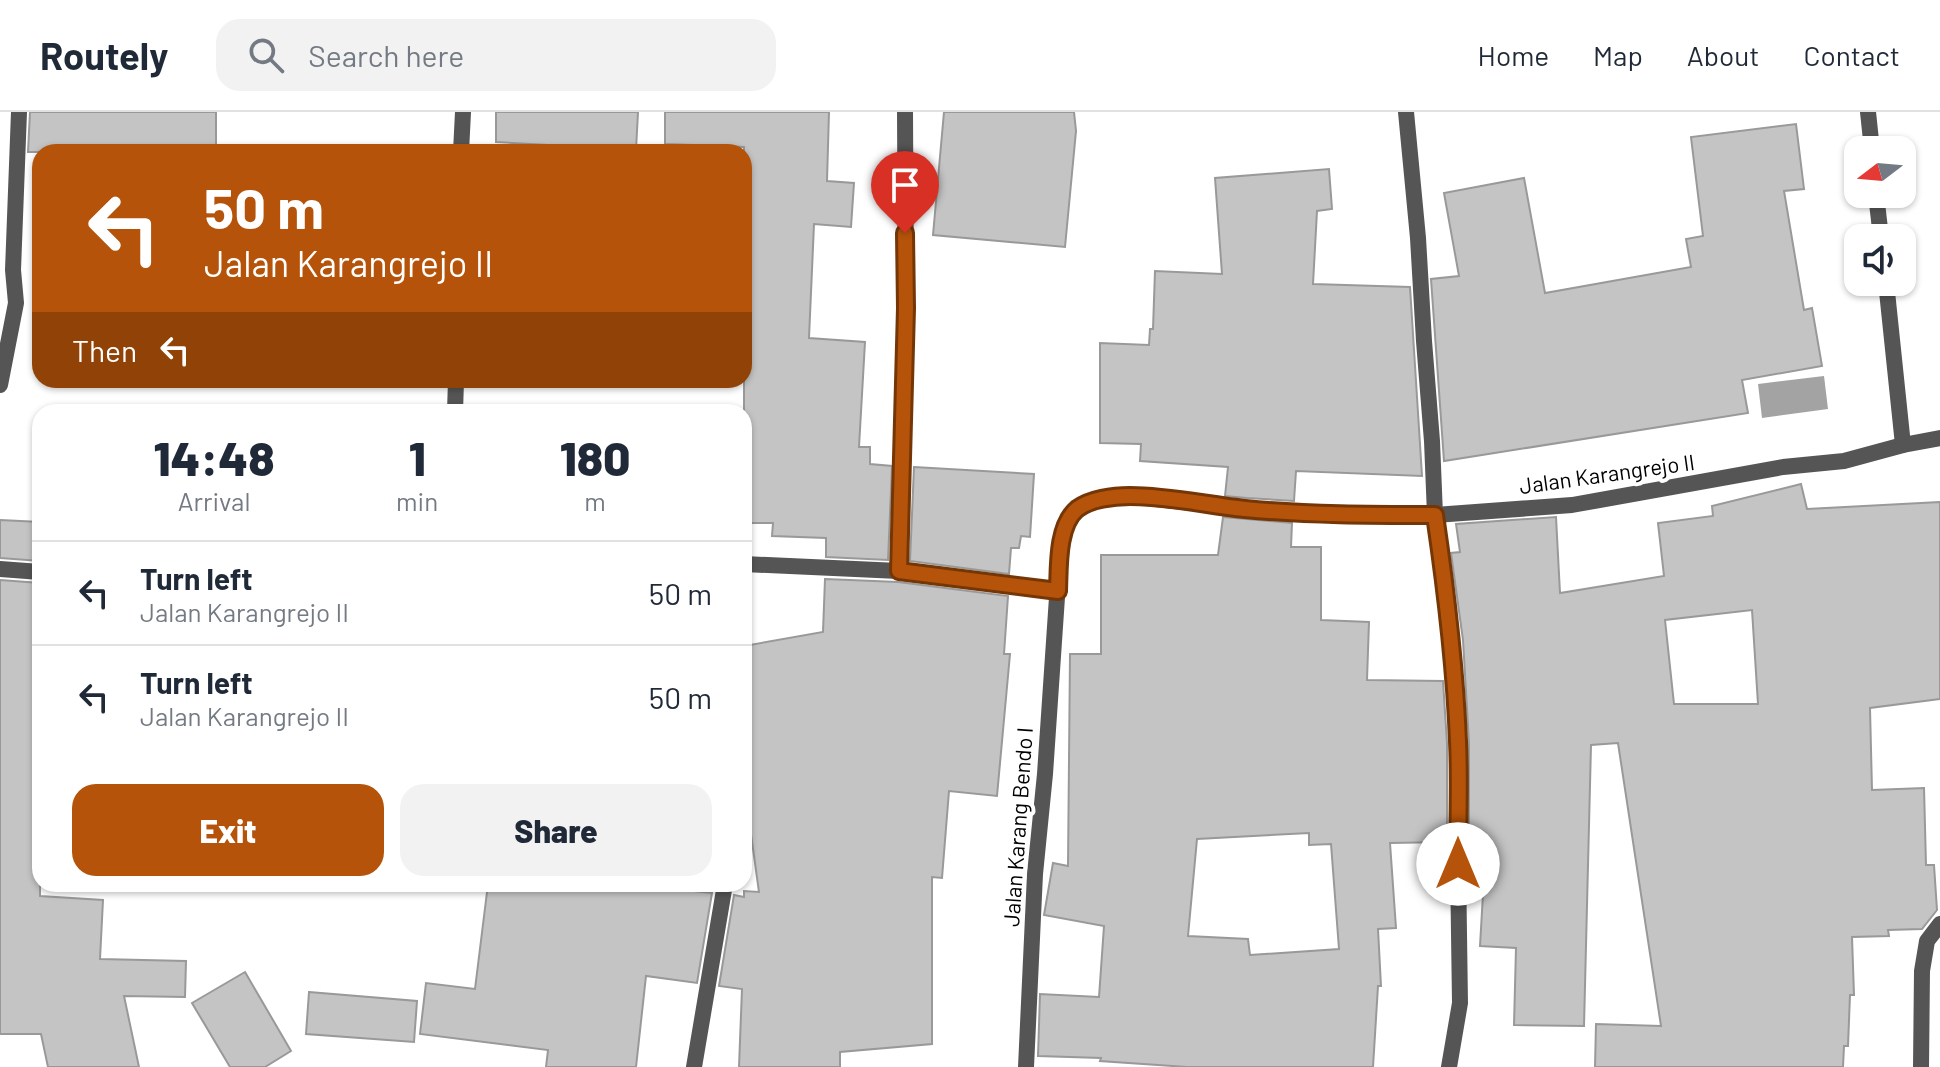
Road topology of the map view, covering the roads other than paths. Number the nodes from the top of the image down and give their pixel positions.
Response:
1 (19, 112) edge
2 (463, 112) edge
3 (905, 112) edge
4 (1406, 112) edge
5 (1868, 112) edge
6 (1871, 136) edge
7 (461, 144) edge
8 (1887, 296) edge
9 (0, 385) edge
10 (1940, 438) edge
11 (1903, 445) junction
12 (1435, 515) junction
13 (752, 564) edge
14 (0, 569) edge
15 (32, 571) edge
16 (899, 571) junction
17 (1058, 591) junction
18 (724, 892) edge
19 (1940, 924) edge
20 (694, 1067) edge
21 (1026, 1067) edge
22 (1449, 1067) edge
23 (1921, 1067) edge

1 - 9 street
2 - 7 street
3 - 16 street
4 - 12 street
5 - 6 street
8 - 11 street
10 - 11 street, Jalan Karangrejo II
11 - 12 street, Jalan Karangrejo II
12 - 17 street, Jalan Karangrejo II
12 - 22 street
13 - 16 street
14 - 15 street
16 - 17 street
17 - 21 street, Jalan Karang Bendo I
18 - 20 street
19 - 23 street

